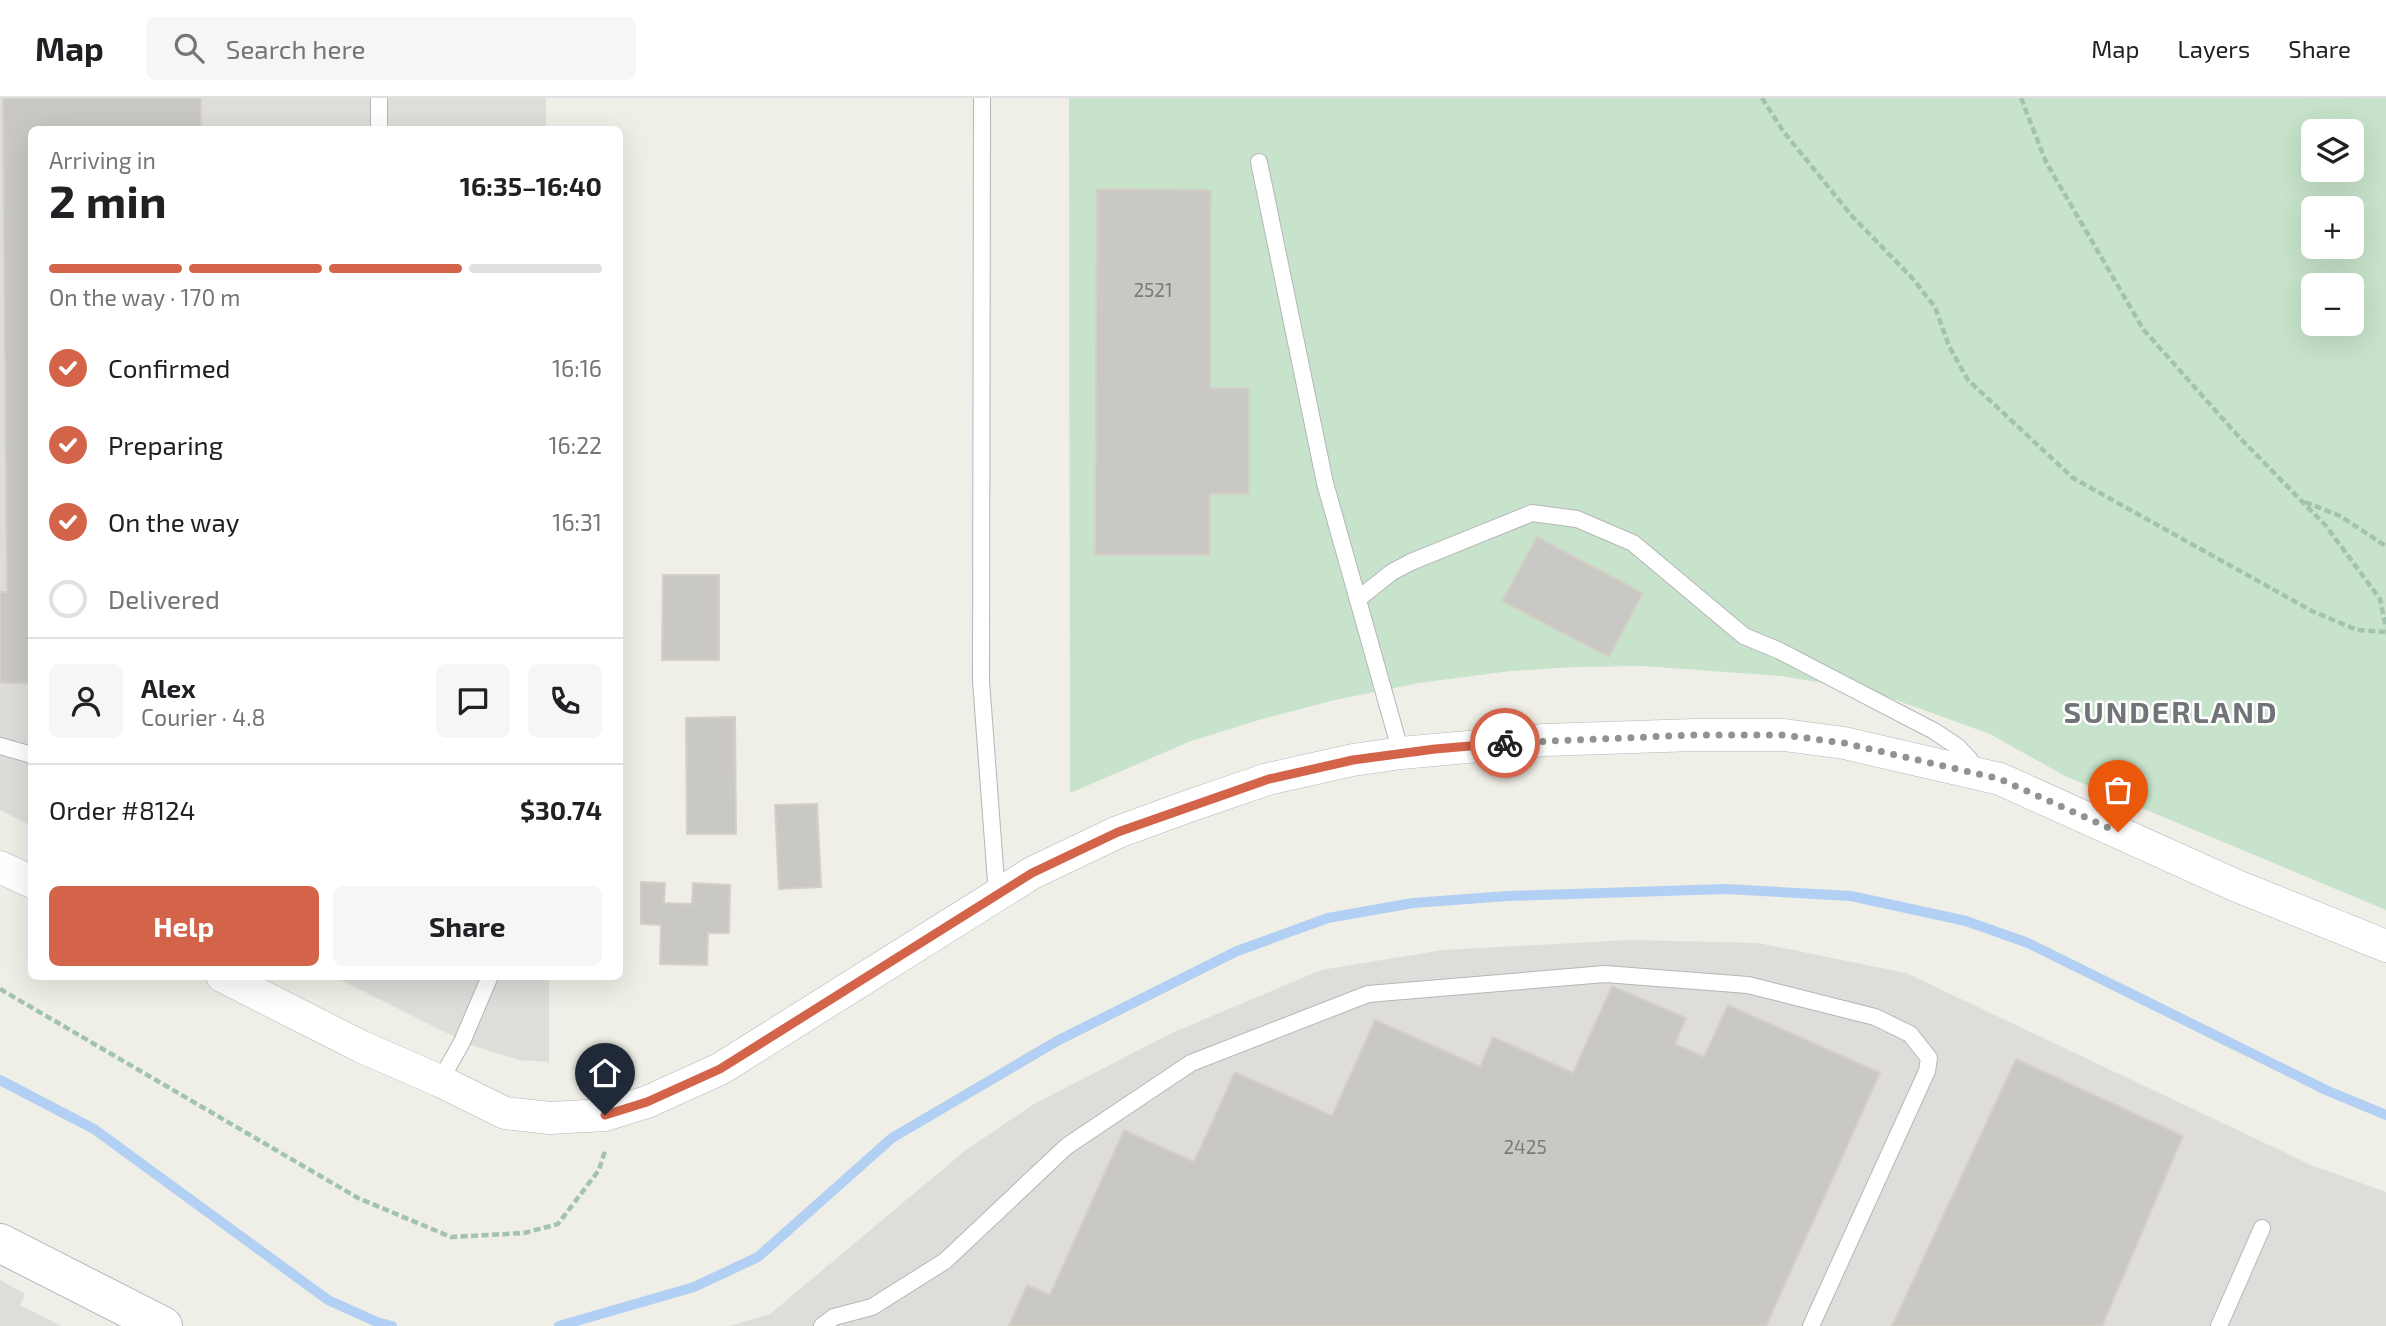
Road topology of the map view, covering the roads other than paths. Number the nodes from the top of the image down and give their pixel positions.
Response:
1 (379, 98) edge
2 (982, 98) edge
3 (379, 126) edge
4 (1259, 162) dead end
5 (1357, 599) junction
6 (0, 746) edge
7 (1401, 753) junction
8 (28, 754) edge
9 (1977, 772) junction
10 (0, 867) edge
11 (28, 880) edge
12 (997, 895) junction
13 (2386, 946) edge
14 (230, 980) edge
15 (488, 980) edge
16 (440, 1081) junction
17 (2262, 1228) dead end
18 (0, 1242) edge
19 (163, 1326) edge
20 (822, 1326) edge
21 (1811, 1326) edge
22 (2219, 1326) edge

1 - 3 lane
2 - 12 lane
4 - 5 lane
5 - 7 lane
5 - 9 lane
6 - 8 lane
7 - 9 street
7 - 12 street
9 - 13 street
10 - 11 street
12 - 16 street
14 - 16 street
15 - 16 lane
17 - 22 lane
18 - 19 street
20 - 21 lane

